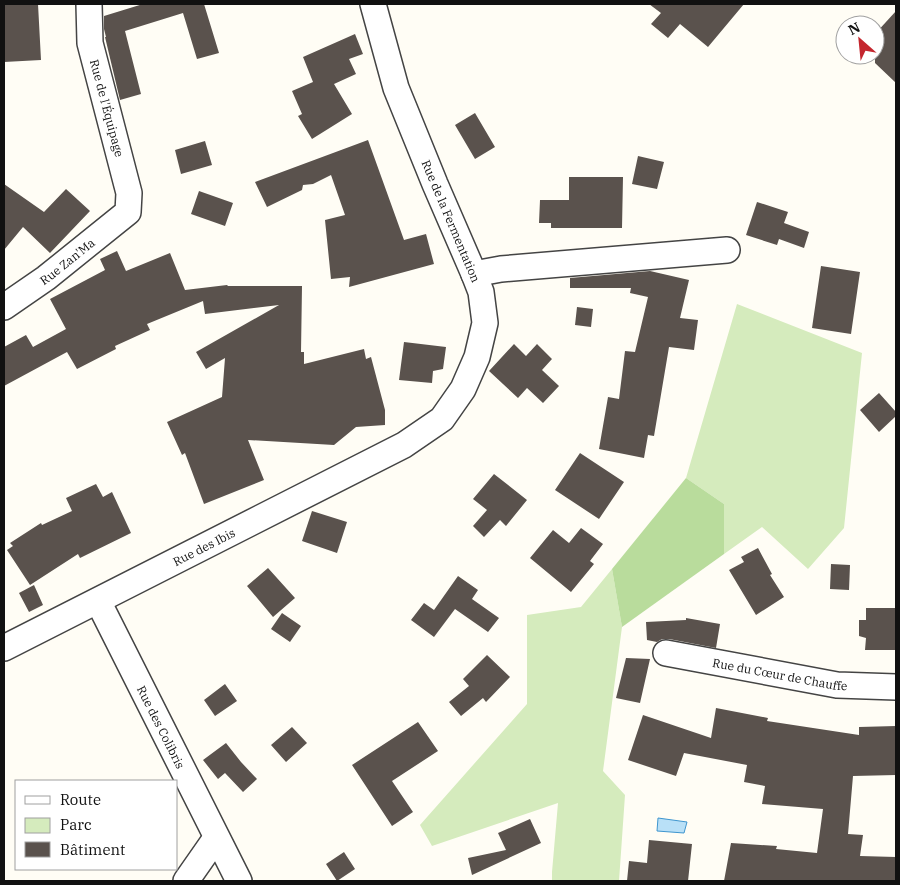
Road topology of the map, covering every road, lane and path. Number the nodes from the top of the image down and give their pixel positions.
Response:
1 (89, 4) edge
2 (372, 4) edge
3 (128, 212) joint
4 (727, 250) dead end
5 (474, 274) junction
6 (4, 307) edge
7 (404, 445) joint
8 (98, 600) junction
9 (4, 648) edge
10 (666, 652) dead end
11 (896, 687) edge
12 (216, 838) junction
13 (186, 881) edge
14 (239, 881) edge

1 - 3 street, Rue de l'Équipage
2 - 5 street, Rue de la Fermentation
3 - 6 street, Rue Zan'Ma
4 - 5 street
5 - 7 street, Rue de la Fermentation
7 - 8 street, Rue des Ibis
8 - 9 street, Rue des Ibis
8 - 12 street, Rue des Colibris
10 - 11 street, Rue du Cœur de Chauffe
12 - 13 street
12 - 14 street, Rue des Colibris

